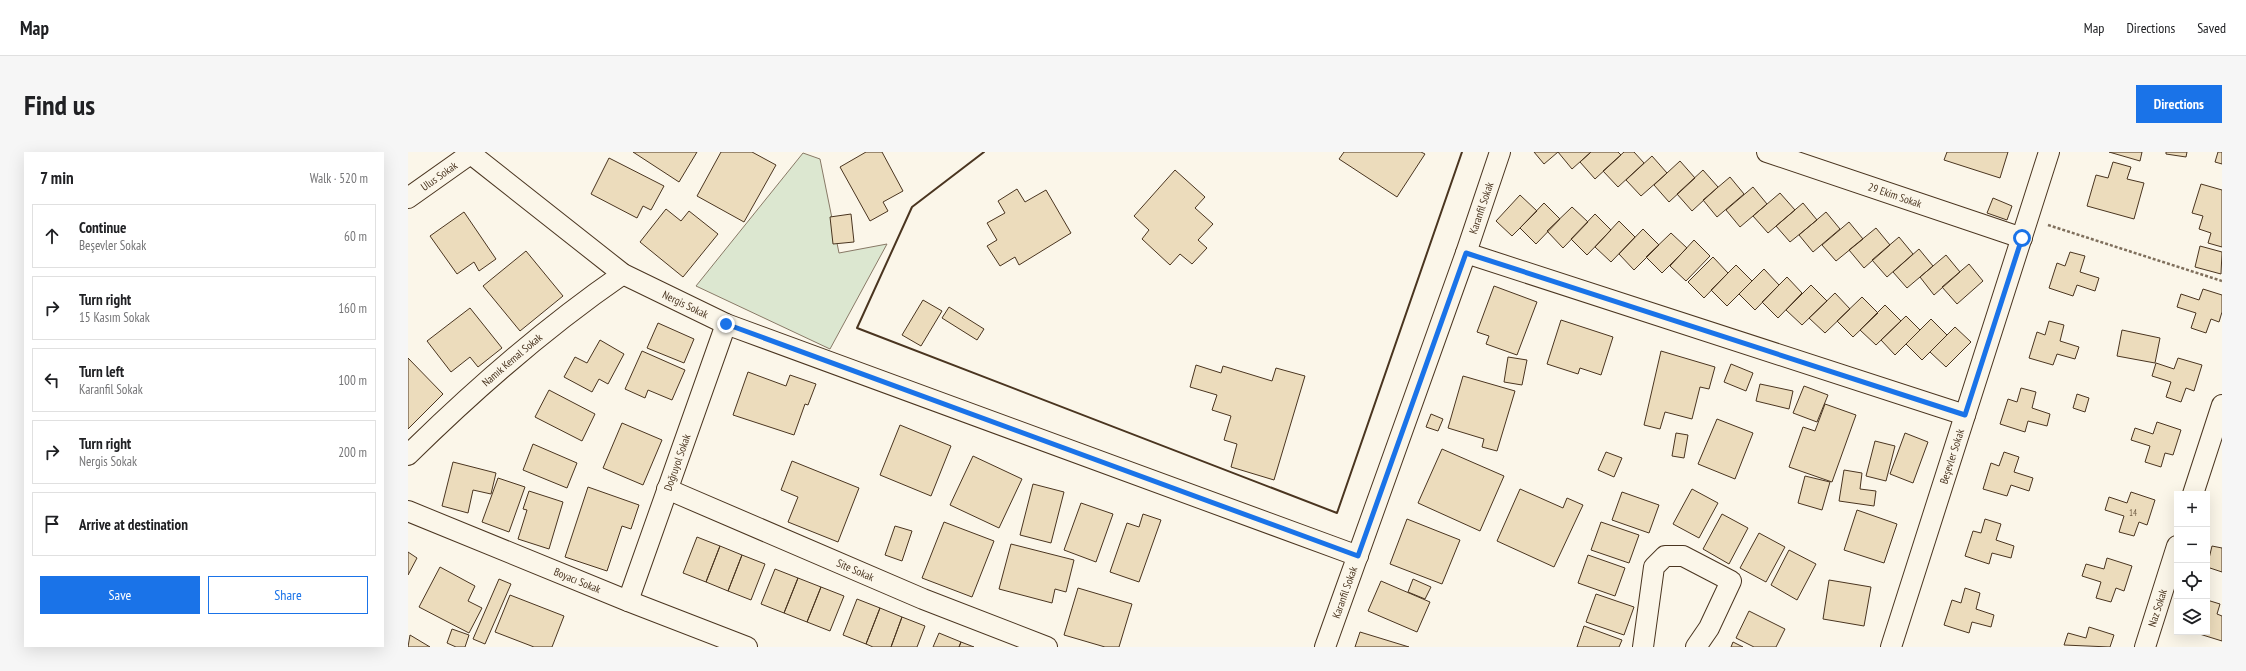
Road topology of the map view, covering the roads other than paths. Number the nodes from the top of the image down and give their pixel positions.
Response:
1 (1500, 152) edge
2 (1766, 152) edge
3 (2049, 152) edge
4 (472, 153) edge
5 (408, 198) edge
6 (2022, 238) junction
7 (1466, 253) junction
8 (623, 274) junction
9 (726, 324) junction
10 (2222, 404) edge
11 (1965, 415) junction
12 (2216, 449) edge
13 (408, 455) edge
14 (667, 489) junction
15 (2195, 491) edge
16 (408, 512) edge
17 (2174, 555) edge
18 (1358, 556) junction
19 (628, 601) junction
20 (747, 647) edge
21 (1046, 647) edge
22 (1324, 647) edge
23 (1643, 647) edge
24 (1696, 647) edge
25 (1891, 647) edge
26 (2145, 647) edge

1 - 7 street, Karanfil Sokak
2 - 6 street, 29 Ekim Sokak
3 - 6 street, Beşevler Sokak
4 - 5 street, Ulus Sokak
4 - 8 street, Nergis Sokak
6 - 11 street, Beşevler Sokak
7 - 11 street
7 - 18 street, Karanfil Sokak
8 - 9 street, Nergis Sokak
8 - 13 street, Namık Kemal Sokak
9 - 14 street, Doğruyol Sokak
9 - 18 street, Nergis Sokak
10 - 12 street
11 - 25 street, Beşevler Sokak
12 - 15 street
14 - 19 street, Doğruyol Sokak
14 - 21 street, Site Sokak
16 - 19 street, Boyacı Sokak
17 - 26 street, Naz Sokak
18 - 22 street, Karanfil Sokak
19 - 20 street, Boyacı Sokak
23 - 24 street

